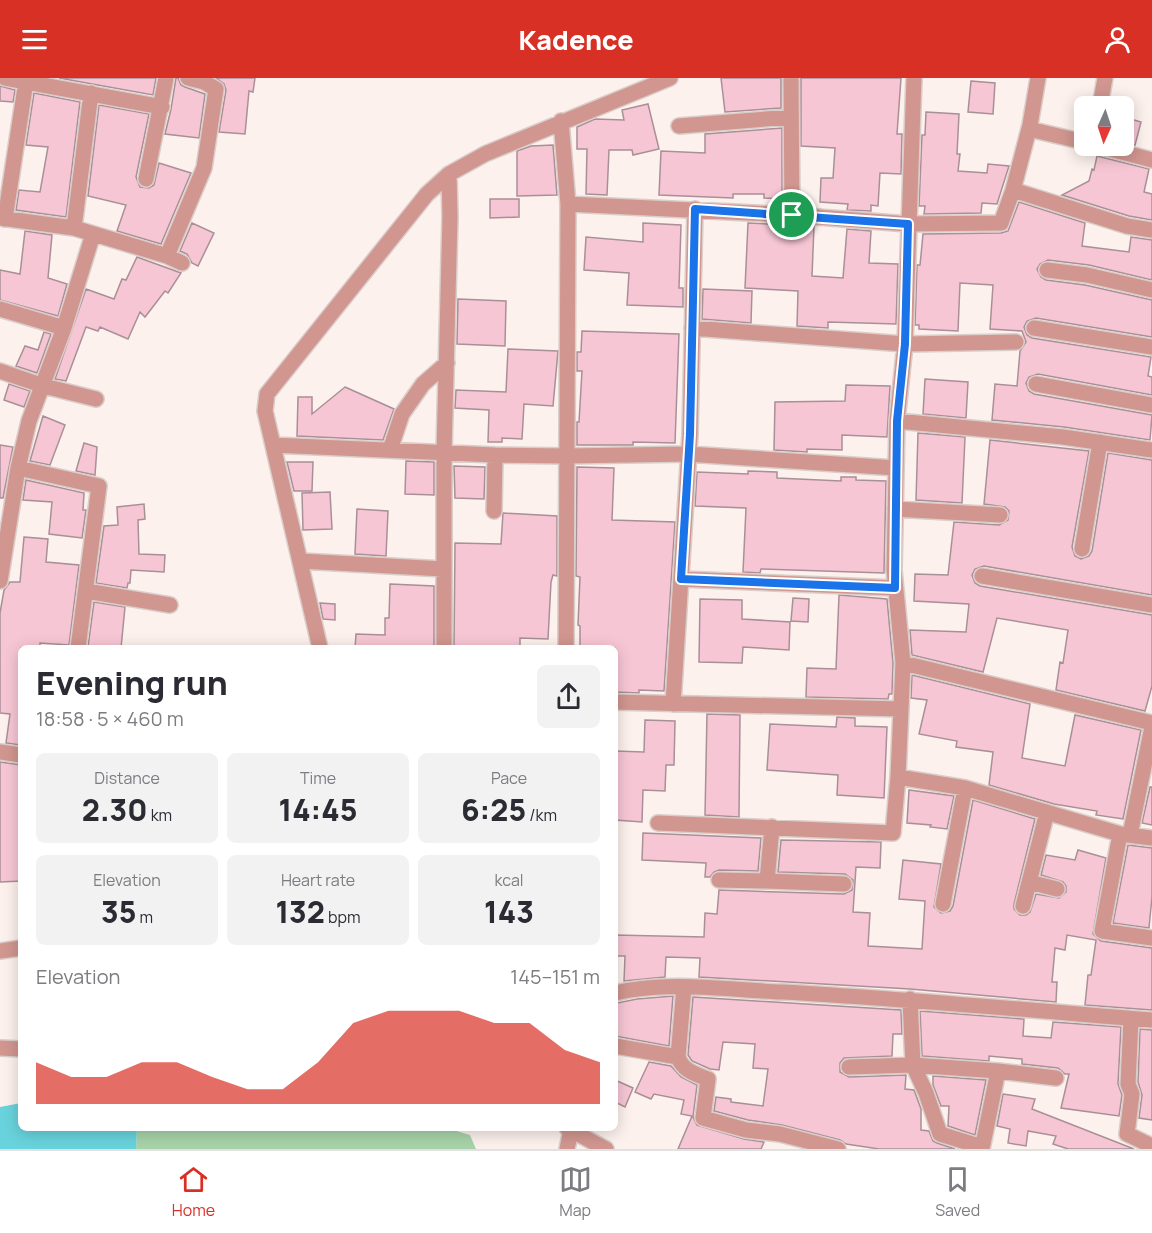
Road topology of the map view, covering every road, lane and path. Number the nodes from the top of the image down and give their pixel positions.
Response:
1 (5, 78) edge
2 (166, 78) edge
3 (188, 78) edge
4 (670, 78) edge
5 (791, 78) edge
6 (914, 78) edge
7 (1038, 78) edge
8 (1105, 78) edge
9 (26, 81) junction
10 (91, 93) junction
11 (1102, 96) edge
12 (162, 107) junction
13 (790, 117) junction
14 (561, 121) junction
15 (680, 126) dead end
16 (1029, 129) junction
17 (1074, 140) edge
18 (1134, 155) edge
19 (1152, 160) edge
20 (449, 174) junction
21 (146, 179) dead end
22 (1013, 190) junction
23 (568, 204) junction
24 (695, 209) junction
25 (792, 215) junction
26 (3, 218) edge
27 (908, 224) junction
28 (74, 228) junction
29 (1152, 230) edge
30 (93, 234) junction
31 (167, 256) junction
32 (182, 263) dead end
33 (1047, 270) dead end
34 (1152, 290) edge
35 (0, 309) edge
36 (64, 328) junction
37 (692, 328) junction
38 (1034, 328) dead end
39 (1016, 342) dead end
40 (905, 344) junction
41 (1152, 347) edge
42 (447, 363) junction
43 (0, 371) edge
44 (1036, 384) dead end
45 (44, 386) junction
46 (96, 399) dead end
47 (1152, 405) edge
48 (897, 421) junction
49 (1100, 442) junction
50 (273, 445) junction
51 (390, 450) junction
52 (1152, 450) edge
53 (444, 453) junction
54 (495, 454) junction
55 (688, 454) junction
56 (567, 456) junction
57 (18, 468) junction
58 (896, 468) junction
59 (895, 509) junction
60 (494, 511) dead end
61 (1000, 515) dead end
62 (3, 546) edge
63 (1083, 549) dead end
64 (301, 561) junction
65 (443, 569) junction
66 (982, 576) dead end
67 (681, 579) junction
68 (0, 581) edge
69 (895, 588) junction
70 (86, 591) junction
71 (170, 605) dead end
72 (1152, 605) edge
73 (78, 645) edge
74 (319, 645) edge
75 (444, 645) edge
76 (566, 645) edge
77 (903, 663) junction
78 (618, 702) edge
79 (673, 704) junction
80 (901, 709) junction
81 (1152, 725) edge
82 (0, 752) edge
83 (18, 755) edge
84 (898, 777) junction
85 (964, 788) junction
86 (1047, 812) junction
87 (658, 823) dead end
88 (772, 827) junction
89 (1125, 834) junction
90 (1152, 838) edge
91 (718, 880) dead end
92 (767, 881) junction
93 (1029, 882) junction
94 (844, 884) dead end
95 (1057, 889) dead end
96 (943, 904) dead end
97 (1023, 906) dead end
98 (1152, 938) edge
99 (18, 948) edge
100 (0, 951) edge
101 (684, 987) junction
102 (618, 992) edge
103 (910, 999) junction
104 (1131, 1019) junction
105 (1152, 1020) edge
106 (618, 1047) edge
107 (0, 1048) edge
108 (18, 1049) edge
109 (678, 1057) junction
110 (913, 1065) junction
111 (849, 1067) dead end
112 (998, 1071) junction
113 (1056, 1078) dead end
114 (569, 1131) edge
115 (573, 1131) edge
116 (1152, 1146) edge
117 (982, 1148) edge
118 (567, 1149) edge
119 (606, 1149) edge
120 (838, 1149) edge

1 - 9 street
2 - 12 street
3 - 31 street
4 - 14 street
5 - 13 street
6 - 27 street
7 - 16 street
8 - 11 street
9 - 10 street
9 - 26 street
10 - 12 street
10 - 28 street
12 - 21 street
13 - 15 street
13 - 25 street
14 - 20 street
14 - 23 street
16 - 17 street
16 - 22 street
18 - 19 street
20 - 42 street
20 - 50 street
22 - 27 street
22 - 29 street
23 - 24 street
23 - 56 street
24 - 25 street
24 - 37 street
25 - 27 street
26 - 28 street
27 - 40 street
28 - 30 street
30 - 31 street
30 - 36 street
31 - 32 street
33 - 34 street
35 - 36 street
36 - 45 street
37 - 40 street
37 - 55 street
38 - 41 street
39 - 40 street
40 - 48 street
42 - 51 street
42 - 53 street
43 - 45 street
44 - 47 street
45 - 46 street
45 - 57 street
48 - 49 street
48 - 58 street
49 - 52 street
49 - 63 street
50 - 51 street
50 - 64 street
51 - 53 street
53 - 54 street
53 - 65 street
54 - 56 street
54 - 60 street
55 - 56 street
55 - 58 street
55 - 67 street
56 - 76 street
57 - 62 street
57 - 70 street
58 - 59 street
59 - 61 street
59 - 69 street
62 - 68 street
64 - 65 street
64 - 74 street
65 - 75 street
66 - 72 street
67 - 69 street
67 - 79 street
69 - 77 street
70 - 71 street
70 - 73 street
77 - 80 street
77 - 81 street
78 - 79 street
79 - 80 street
80 - 84 street
81 - 89 street
82 - 83 street
84 - 85 street
84 - 88 street
85 - 86 street
85 - 96 street
86 - 89 street
86 - 93 street
87 - 88 street
88 - 92 street
89 - 90 street
89 - 98 street
91 - 92 street
92 - 94 street
93 - 95 street
93 - 97 street
99 - 100 street
101 - 102 street
101 - 103 street
101 - 109 street
103 - 104 street
103 - 110 street
104 - 105 street
104 - 116 street
106 - 109 street
107 - 108 street
109 - 120 street
110 - 111 street
110 - 112 street
110 - 117 street
112 - 113 street
112 - 117 street
114 - 118 street
115 - 119 street

